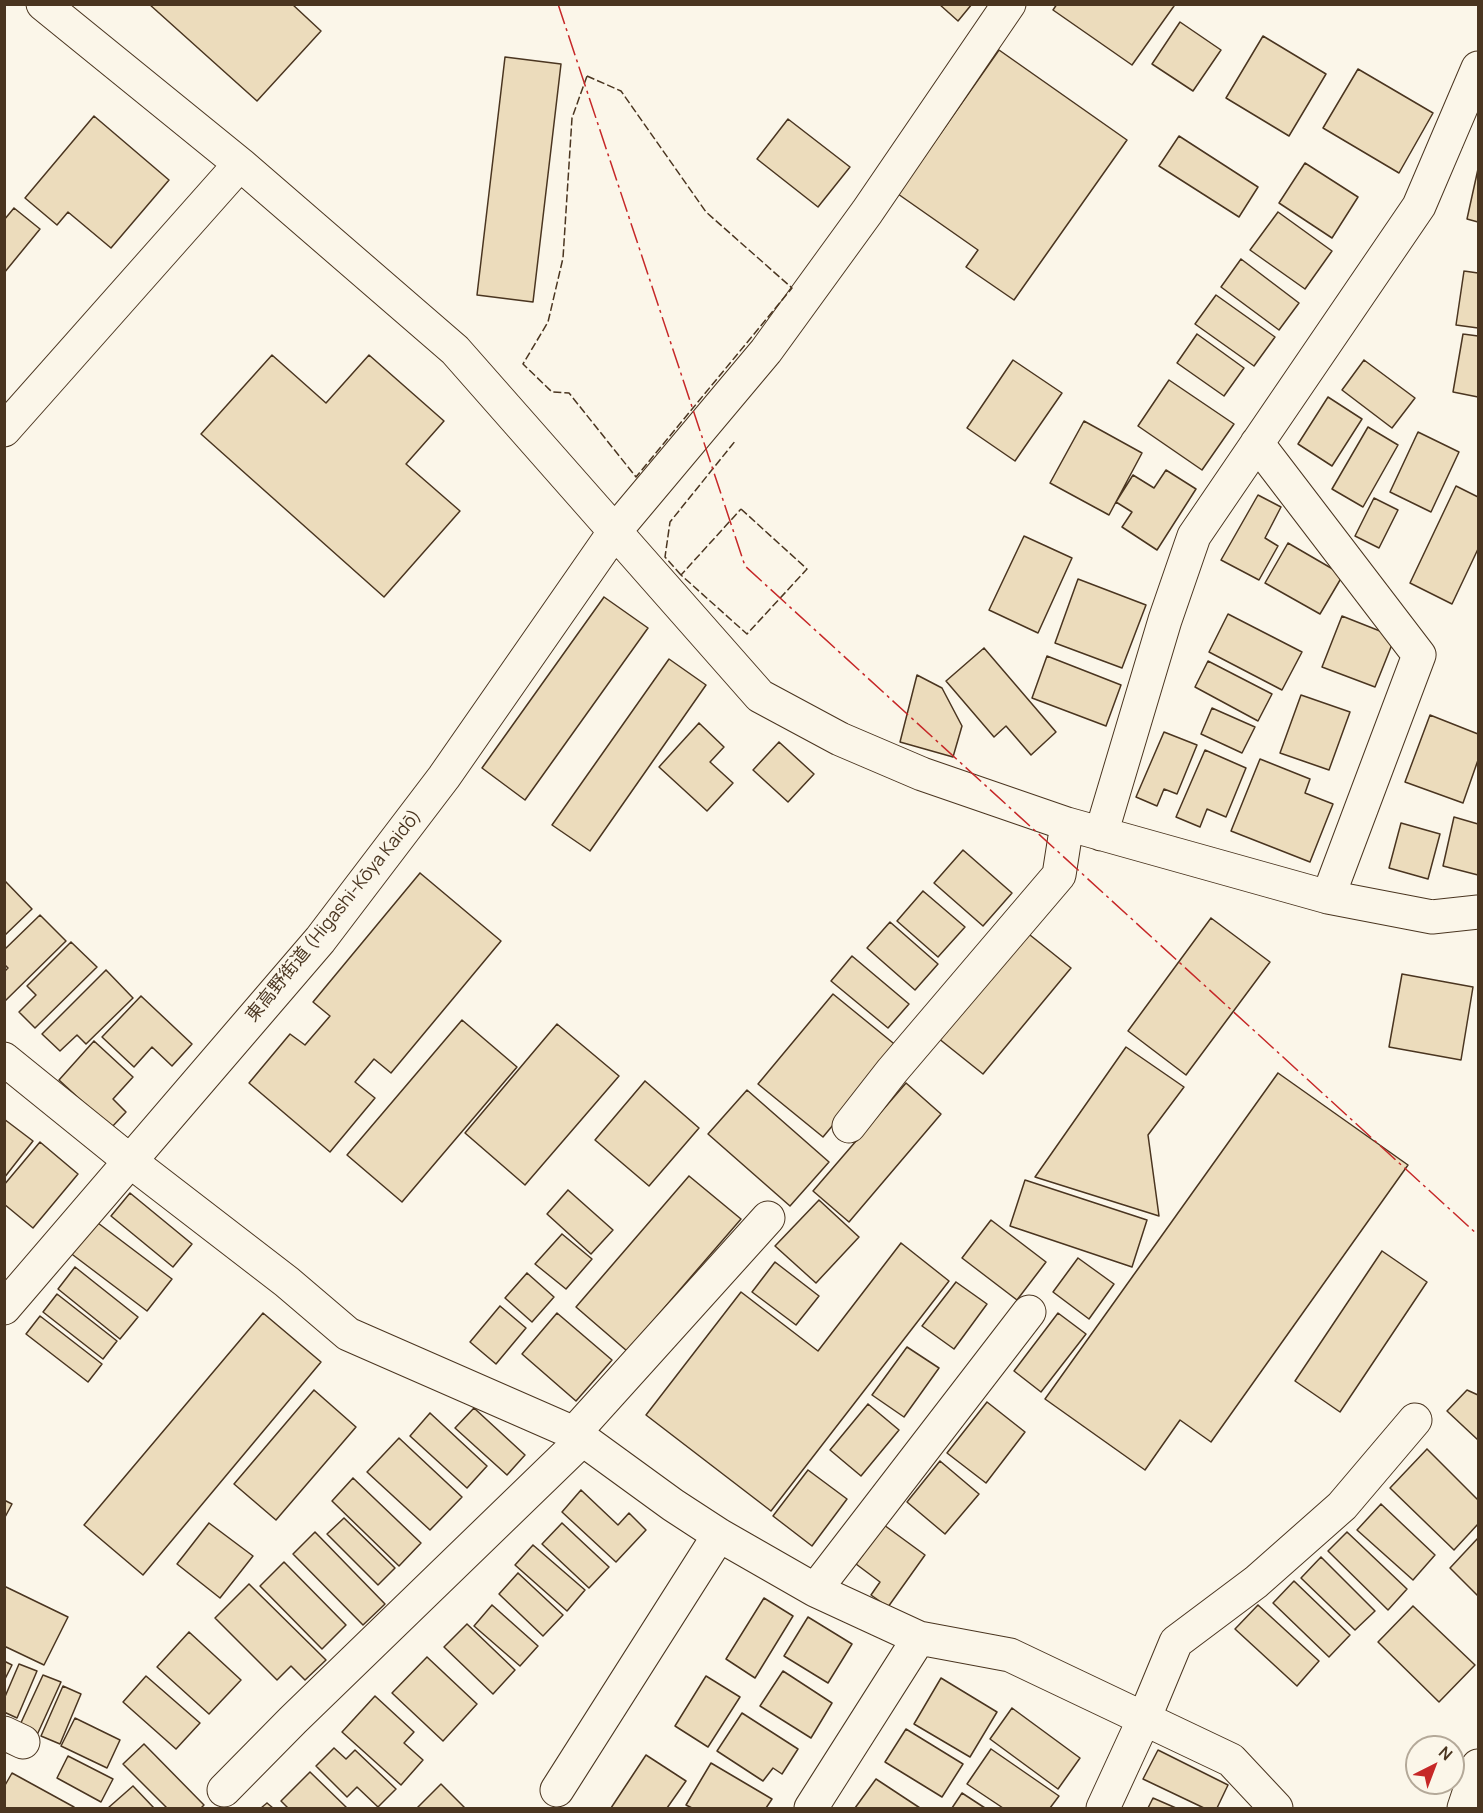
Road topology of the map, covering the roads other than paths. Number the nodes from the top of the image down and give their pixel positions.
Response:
1 (43, 4) edge
2 (1009, 4) edge
3 (1479, 69) edge
4 (240, 164) junction
5 (4, 430) edge
6 (1257, 443) junction
7 (615, 531) junction
8 (1067, 824) junction
9 (1101, 834) junction
10 (1329, 897) junction
11 (1479, 912) edge
12 (4, 1059) edge
13 (849, 1126) dead end
14 (130, 1161) junction
15 (768, 1218) dead end
16 (4, 1308) edge
17 (1029, 1312) dead end
18 (1415, 1420) dead end
19 (578, 1437) junction
20 (719, 1535) junction
21 (815, 1590) junction
22 (919, 1638) junction
23 (1144, 1719) junction
24 (1479, 1766) edge
25 (224, 1790) dead end
26 (557, 1790) dead end
27 (810, 1809) edge
28 (1103, 1809) edge
29 (1276, 1809) edge
30 (1464, 1809) edge

1 - 4 street
2 - 7 street, 東高野街道 (Higashi-Kōya Kaidō)
3 - 6 street
4 - 5 street
4 - 7 street
6 - 9 street
6 - 10 street
7 - 8 street
7 - 14 street, 東高野街道 (Higashi-Kōya Kaidō)
8 - 9 street
8 - 13 street
9 - 10 street
10 - 11 street
12 - 14 street
14 - 16 street, 東高野街道 (Higashi-Kōya Kaidō)
14 - 19 street
15 - 19 street
17 - 21 street
18 - 23 street
19 - 20 street
19 - 25 street
20 - 21 street
20 - 26 street
21 - 22 street
22 - 23 street
22 - 27 street
23 - 28 street
23 - 29 street
24 - 30 street

